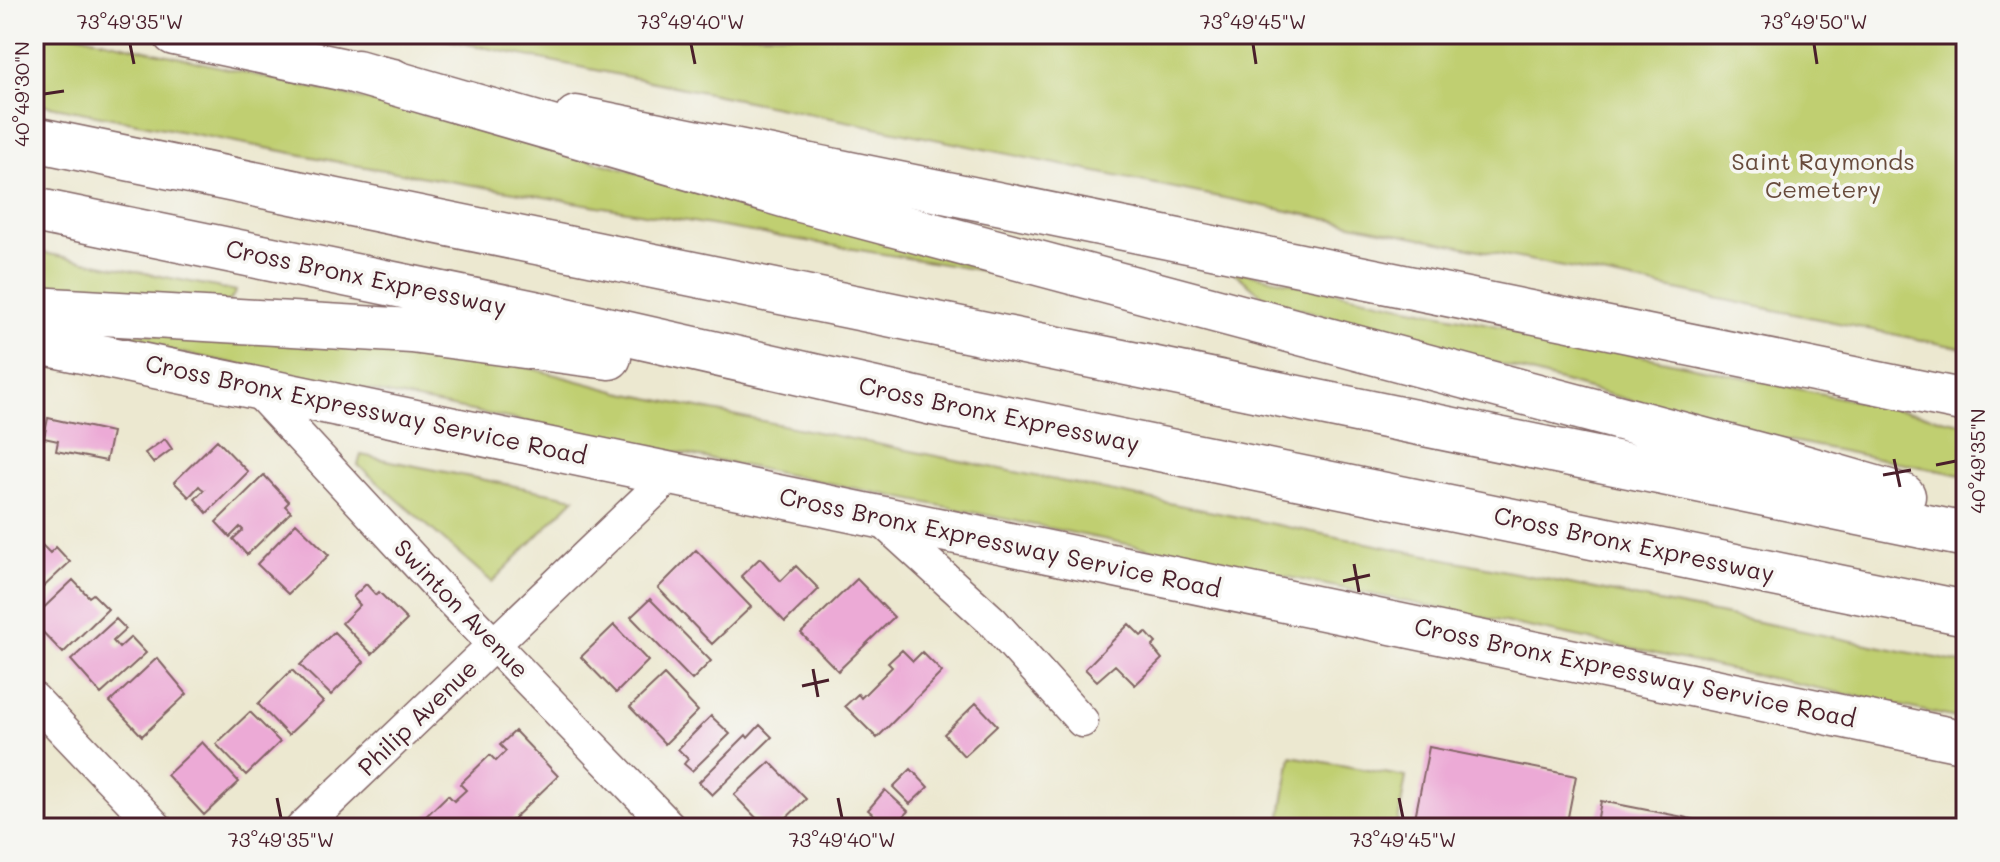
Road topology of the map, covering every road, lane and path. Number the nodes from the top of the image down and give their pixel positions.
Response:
1 (174, 34) edge
2 (357, 72) junction
3 (34, 139) edge
4 (34, 210) edge
5 (34, 309) edge
6 (34, 342) edge
7 (254, 387) junction
8 (1966, 401) edge
9 (933, 403) junction
10 (672, 474) junction
11 (1966, 516) edge
12 (879, 518) junction
13 (1966, 535) edge
14 (1966, 613) edge
15 (495, 645) junction
16 (34, 699) edge
17 (1082, 721) dead end
18 (1966, 742) edge
19 (157, 828) edge
20 (302, 828) edge
21 (671, 828) edge

1 - 2 street
2 - 8 street
2 - 11 highway
3 - 13 highway
4 - 9 highway, Cross Bronx Expressway
5 - 9 highway
6 - 7 street, Cross Bronx Expressway Service Road
7 - 10 street, Cross Bronx Expressway Service Road
7 - 15 street, Swinton Avenue
9 - 14 highway, Cross Bronx Expressway
10 - 12 street, Cross Bronx Expressway Service Road
10 - 15 street, Philip Avenue
12 - 17 street
12 - 18 street, Cross Bronx Expressway Service Road
15 - 20 street, Philip Avenue
15 - 21 street, Swinton Avenue
16 - 19 street

